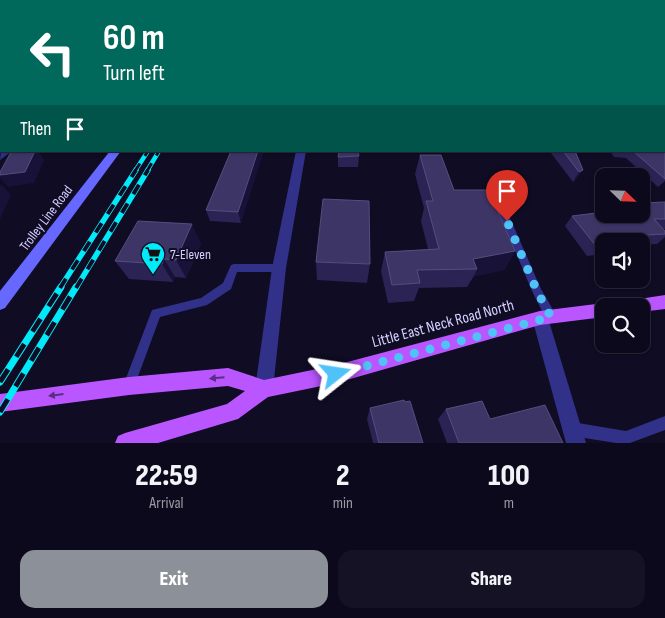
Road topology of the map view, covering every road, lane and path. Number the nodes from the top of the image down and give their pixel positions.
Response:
1 (115, 152) edge
2 (302, 152) edge
3 (492, 186) dead end
4 (279, 268) junction
5 (665, 302) edge
6 (0, 303) edge
7 (650, 304) edge
8 (595, 311) edge
9 (545, 318) junction
10 (129, 386) junction
11 (264, 389) junction
12 (0, 403) edge
13 (665, 423) edge
14 (173, 436) edge
15 (574, 436) edge
16 (125, 443) edge

1 - 6 main road, Trolley Line Road
2 - 4 street
3 - 9 lane
4 - 10 lane
4 - 11 street
5 - 7 main road
8 - 9 main road, Little East Neck Road North
9 - 11 main road, Little East Neck Road North
9 - 15 street
11 -> 10 main road
10 -> 12 main road
11 - 14 main road, Little East Neck Road North
13 - 15 lane
14 - 16 main road, Little East Neck Road North

